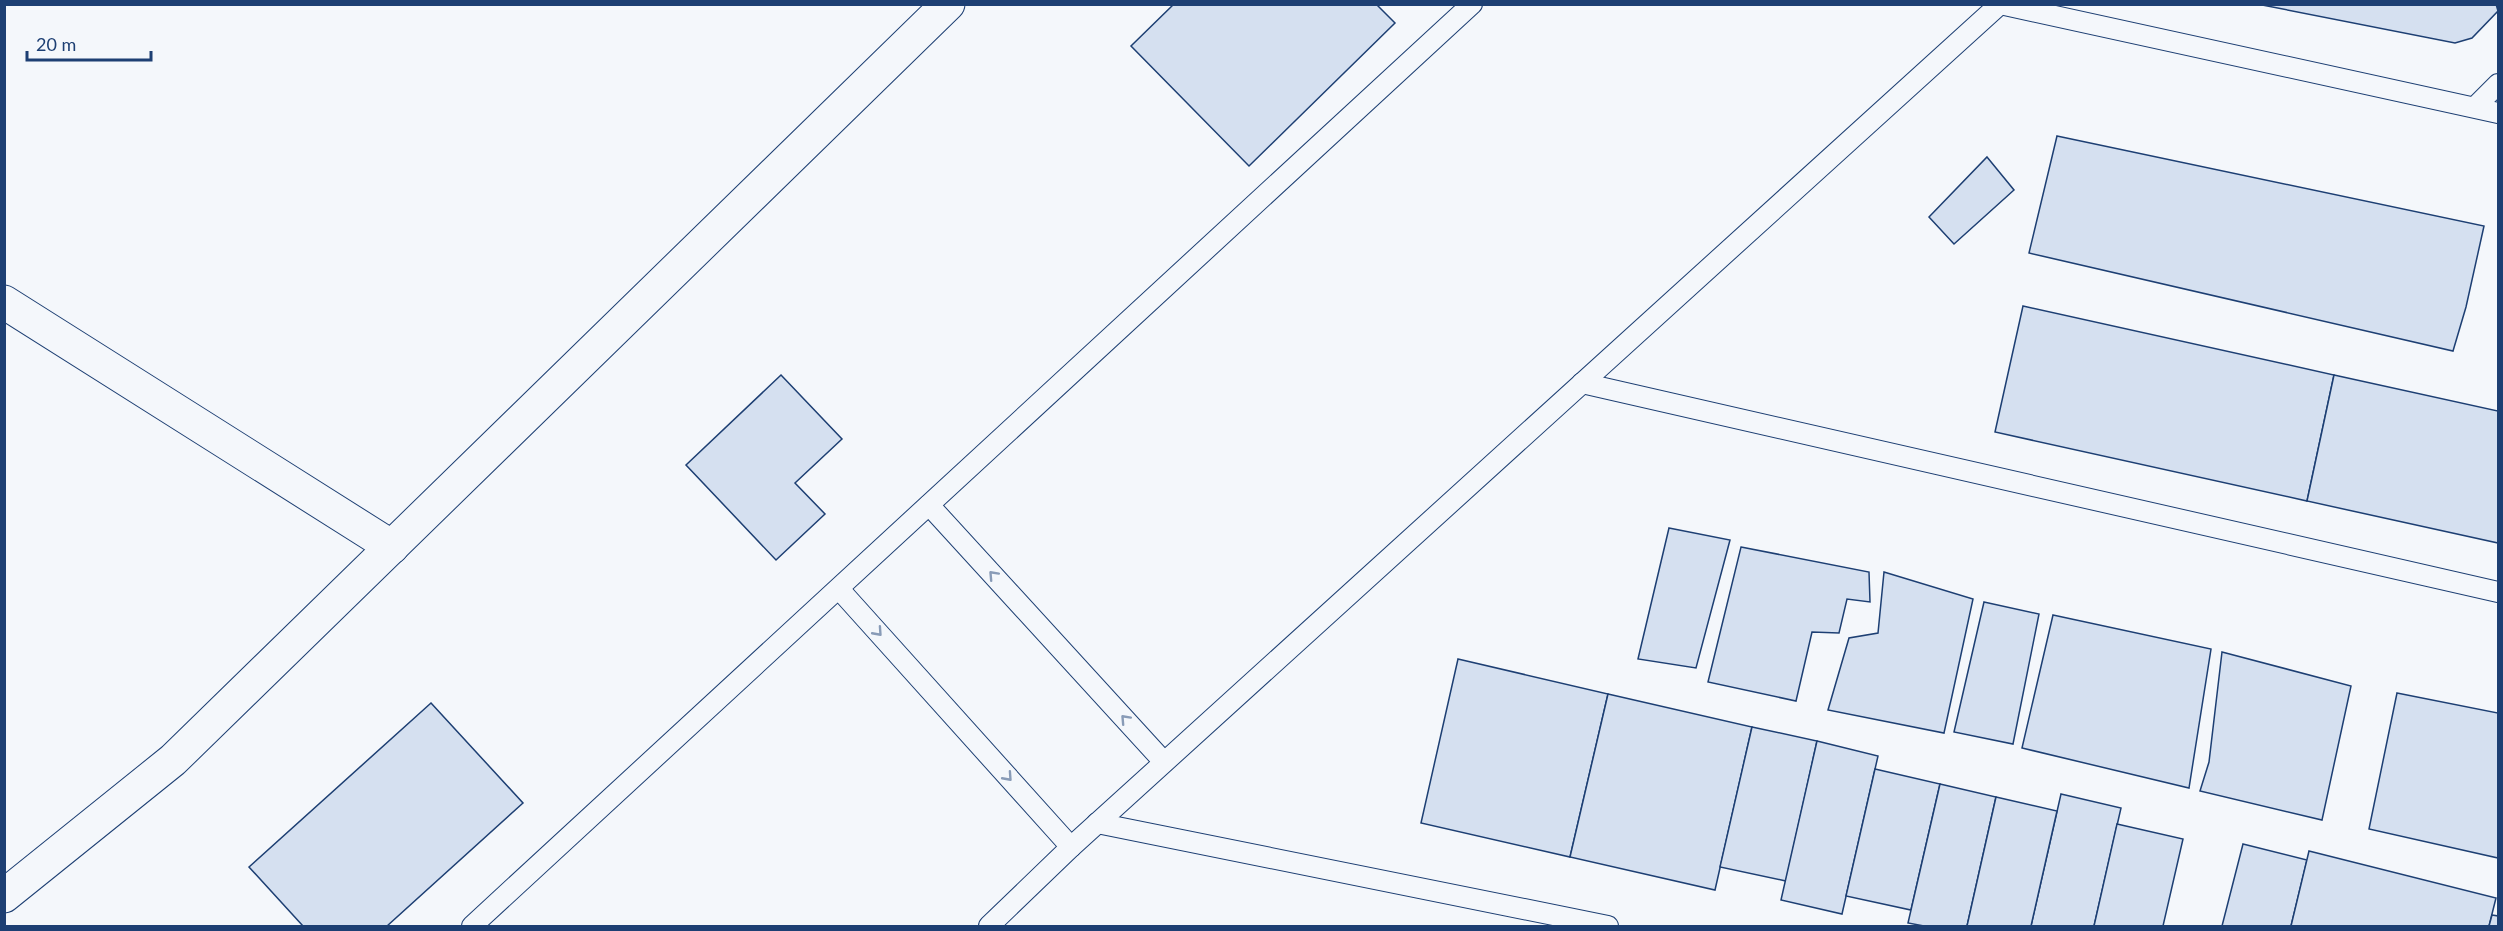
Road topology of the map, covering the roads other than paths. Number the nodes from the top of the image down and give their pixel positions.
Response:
1 (948, 4) edge
2 (1472, 4) edge
3 (2000, 5) edge
4 (2499, 84) edge
5 (2475, 107) junction
6 (2499, 113) edge
7 (4, 302) edge
8 (1582, 383) junction
9 (929, 505) junction
10 (392, 547) junction
11 (839, 589) junction
12 (2499, 592) edge
13 (1164, 762) junction
14 (1097, 824) junction
15 (1071, 847) junction
16 (4, 896) edge
17 (472, 927) edge
18 (989, 927) edge
19 (1608, 927) edge

1 - 10 main road
2 - 9 lane
3 - 5 lane
3 - 8 lane
4 - 5 lane
5 - 6 lane
7 - 10 main road
8 - 12 lane
8 - 13 lane
9 - 11 lane
13 -> 9 lane
10 - 16 main road
11 -> 15 lane
11 - 17 lane
13 - 14 lane
14 - 15 lane
14 - 19 lane
15 - 18 lane

